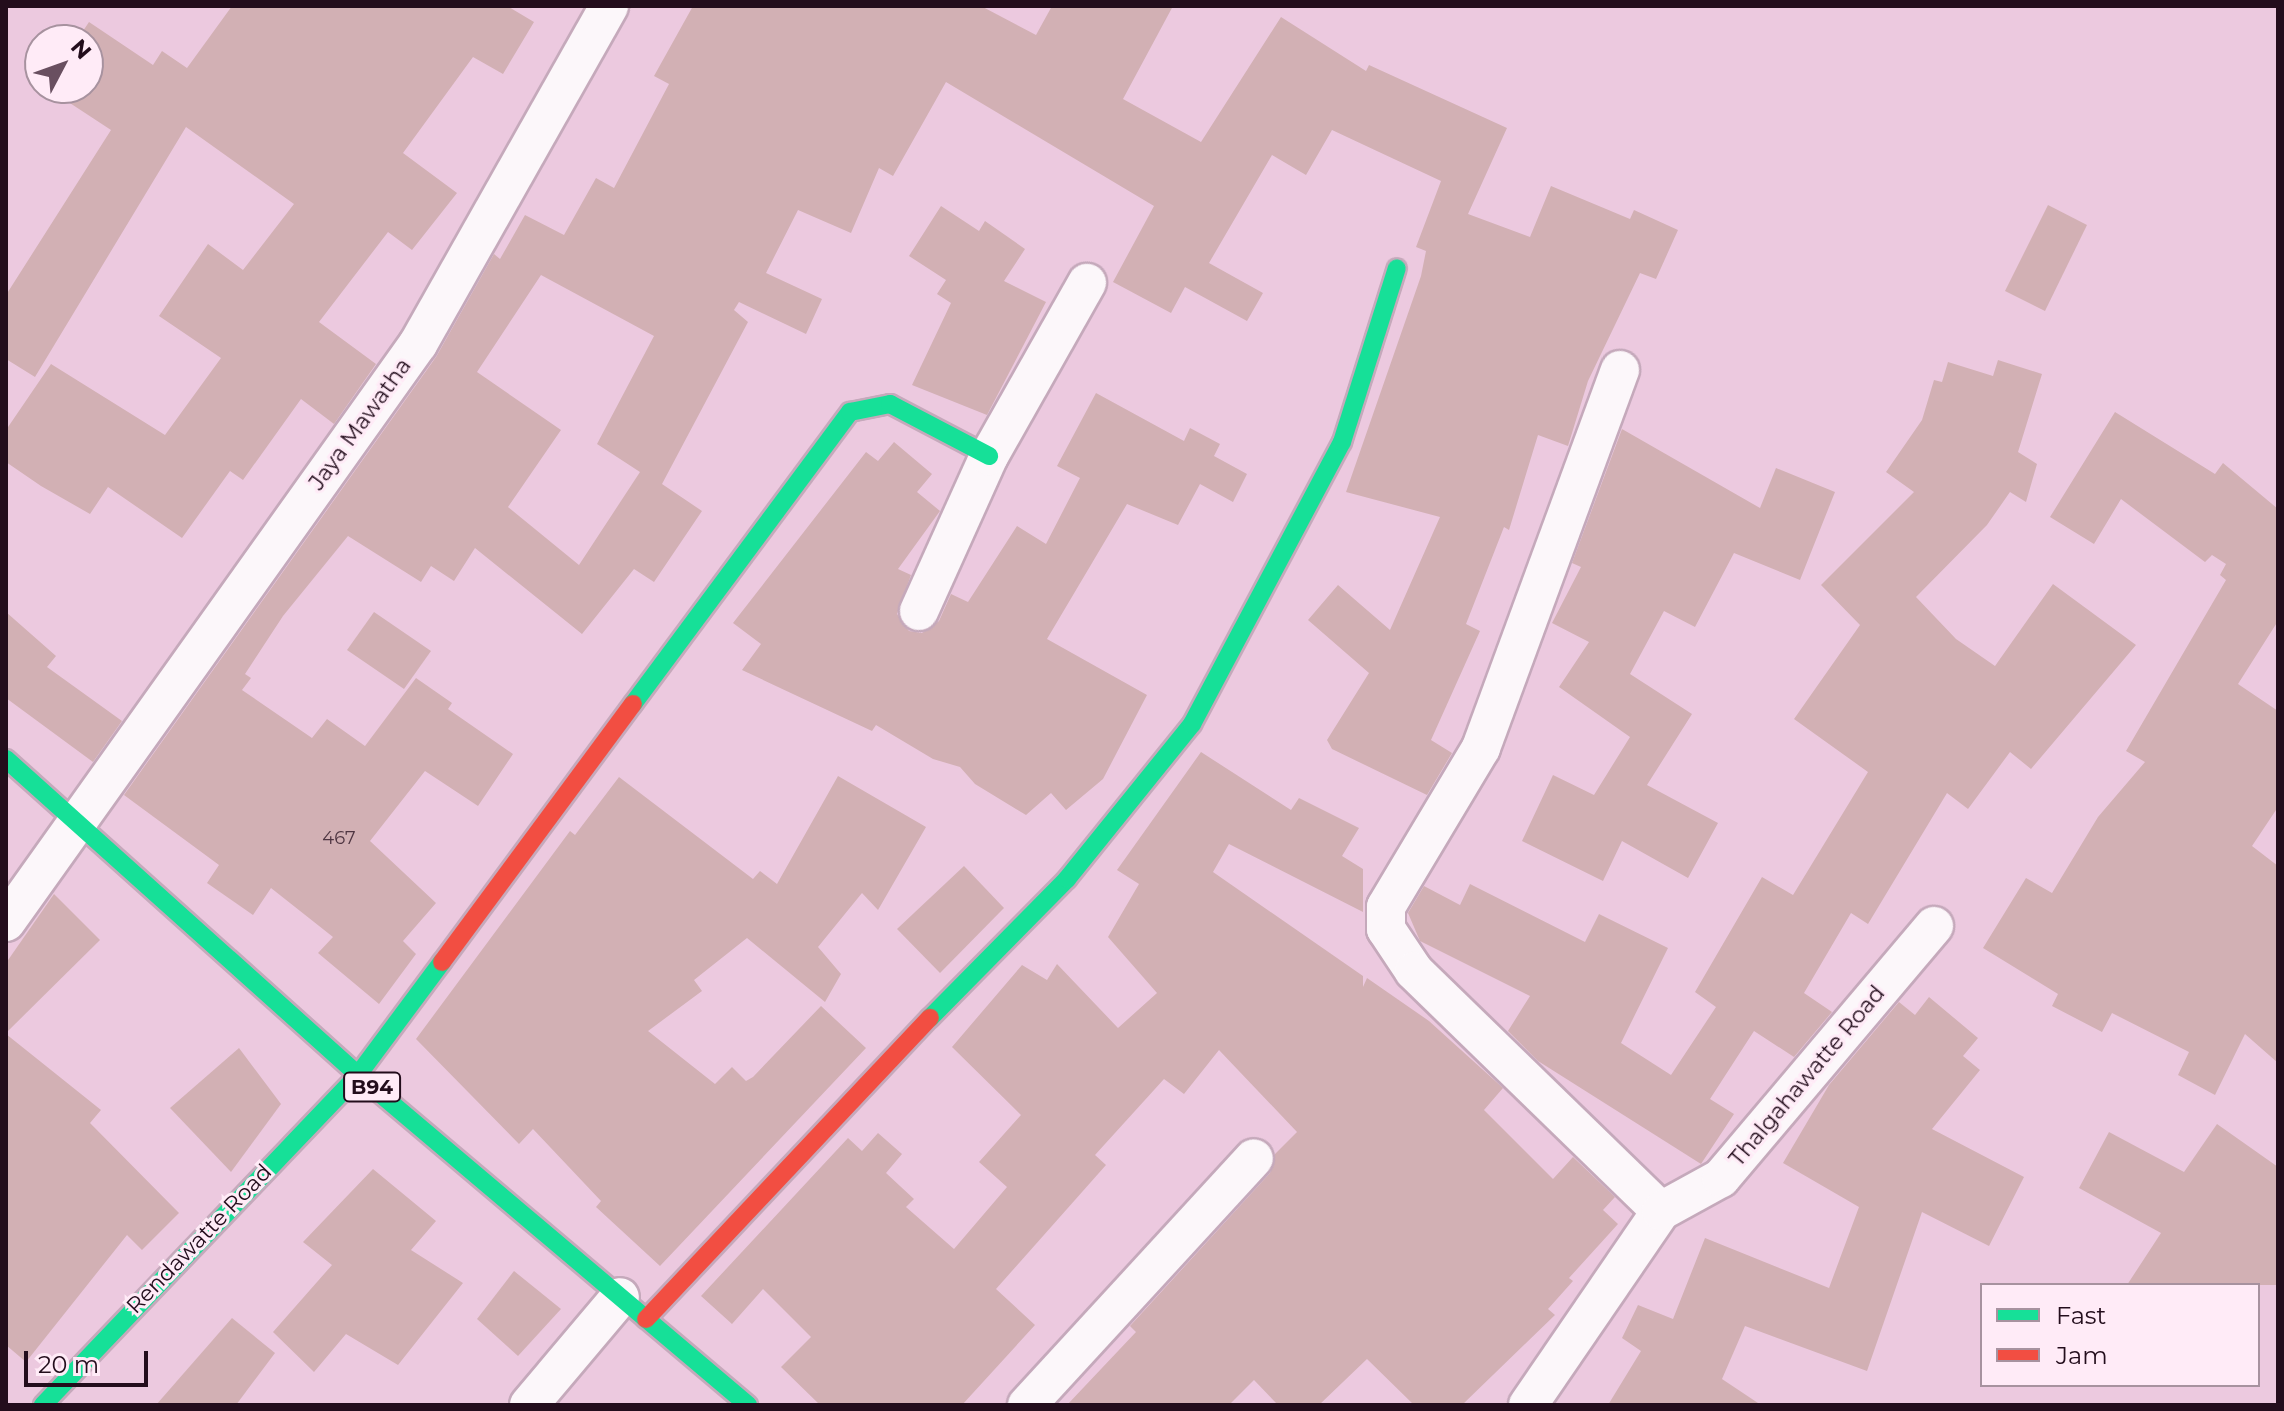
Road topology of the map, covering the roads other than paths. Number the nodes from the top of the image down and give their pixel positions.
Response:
1 (609, 6) edge
2 (1397, 268) dead end
3 (1087, 283) dead end
4 (1620, 370) dead end
5 (989, 456) junction
6 (919, 611) dead end
7 (6, 759) edge
8 (74, 820) junction
9 (6, 922) edge
10 (1934, 926) dead end
11 (358, 1075) junction
12 (1254, 1158) dead end
13 (1661, 1211) junction
14 (633, 1308) junction
15 (43, 1405) edge
16 (529, 1405) edge
17 (748, 1405) edge
18 (1027, 1405) edge
19 (1528, 1405) edge

1 - 8 street, Jaya Mawatha
2 - 14 street
3 - 5 street
4 - 13 street
5 - 6 street
5 - 11 street, Rendawatte Road
7 - 8 street, B94
8 - 9 street, Jaya Mawatha
8 - 11 street, B94
10 - 13 street, Thalgahawatte Road
11 - 14 street, B94
11 - 15 street, Rendawatte Road
12 - 18 street
13 - 19 street, Thalgahawatte Road
14 - 16 street
14 - 17 street, B94

